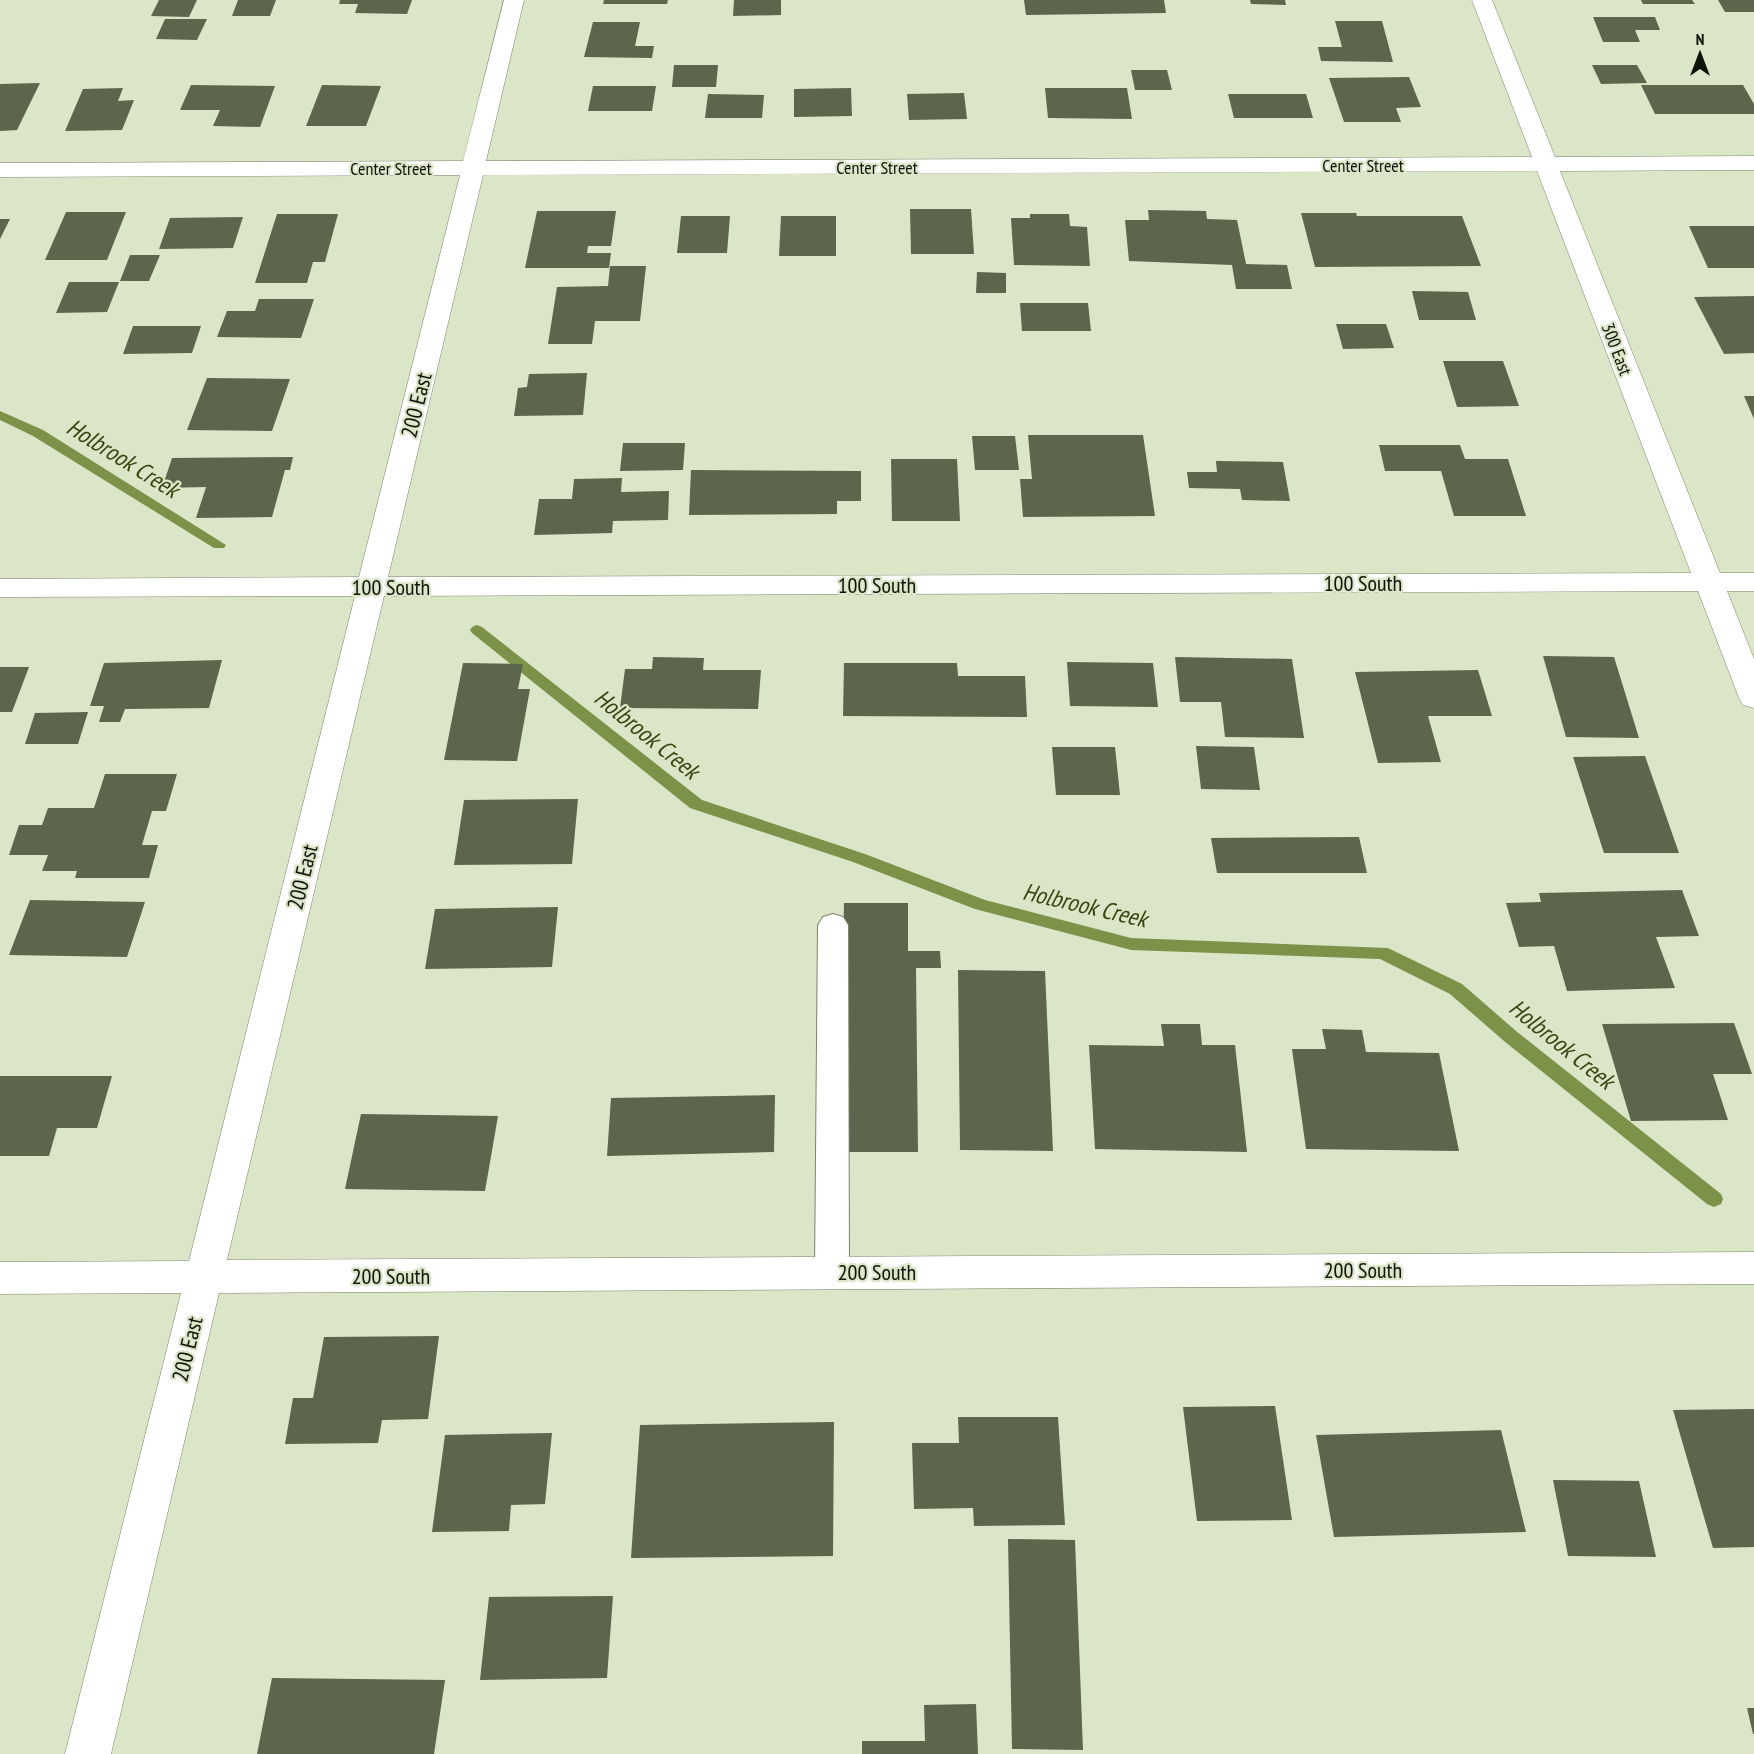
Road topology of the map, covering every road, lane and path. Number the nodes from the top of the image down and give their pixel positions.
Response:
1 (514, 0) edge
2 (1482, 0) edge
3 (1754, 163) edge
4 (1545, 164) junction
5 (473, 168) junction
6 (0, 170) edge
7 (1709, 582) junction
8 (1754, 582) edge
9 (373, 587) junction
10 (0, 588) edge
11 (1754, 698) edge
12 (833, 925) dead end
13 (1754, 1268) edge
14 (832, 1273) junction
15 (204, 1276) junction
16 (0, 1278) edge
17 (88, 1754) edge

1 - 5 street, 200 East
2 - 4 street, 300 East
3 - 4 street, Center Street
4 - 5 street, Center Street
4 - 7 street, 300 East
5 - 6 street, Center Street
5 - 9 street, 200 East
7 - 8 street, 100 South
7 - 9 street, 100 South
7 - 11 street, 300 East
9 - 10 street, 100 South
9 - 15 street, 200 East
12 - 14 lane
13 - 14 street, 200 South
14 - 15 street, 200 South
15 - 16 street, 200 South
15 - 17 street, 200 East

